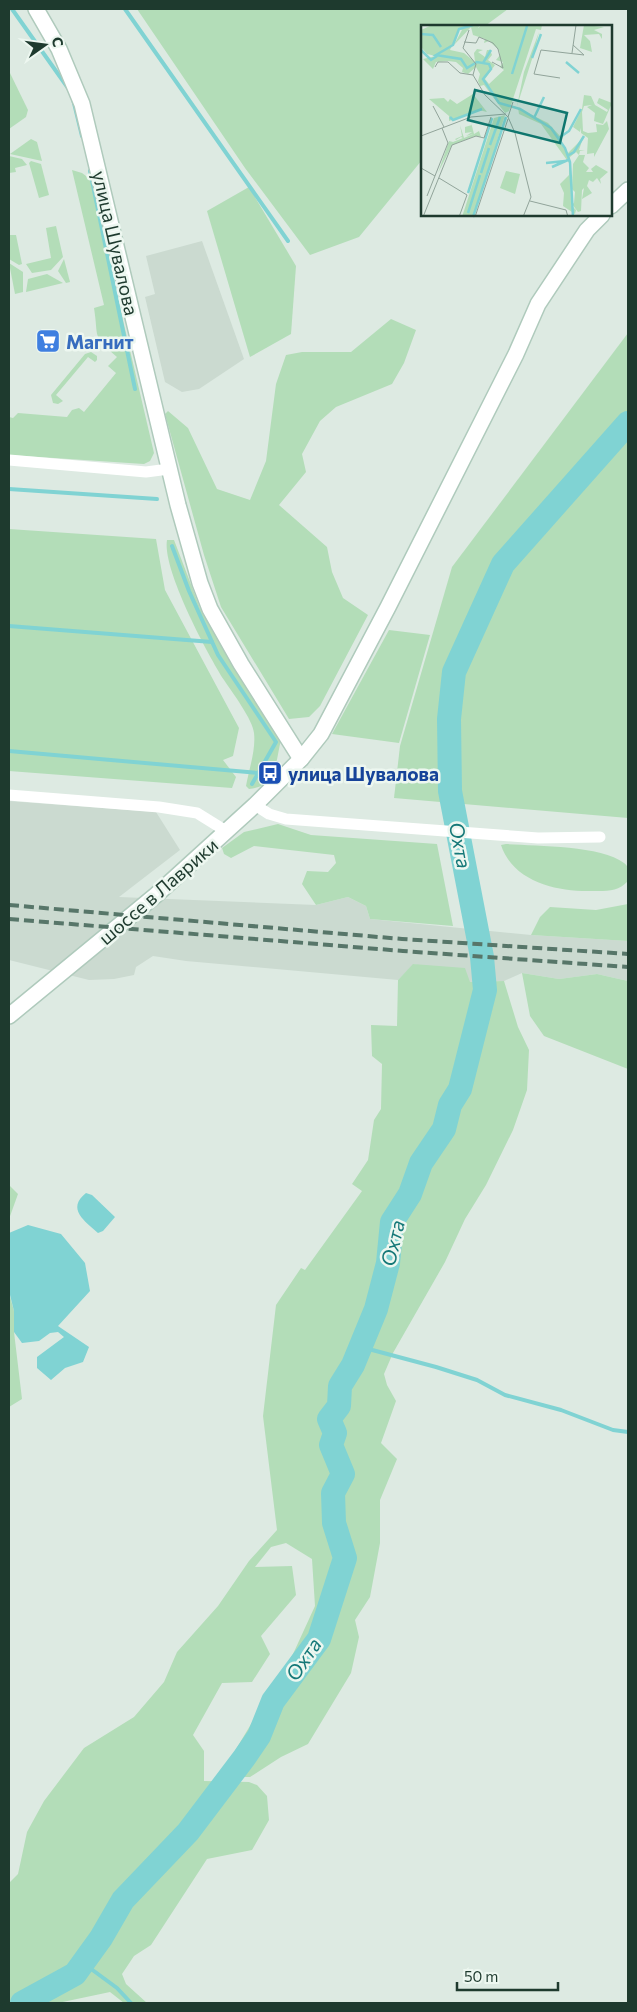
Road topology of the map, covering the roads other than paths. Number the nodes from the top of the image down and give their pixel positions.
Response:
1 (36, 9) edge
2 (628, 190) edge
3 (612, 205) edge
4 (601, 216) edge
5 (9, 460) edge
6 (169, 470) junction
7 (301, 758) junction
8 (9, 796) edge
9 (255, 805) junction
10 (226, 831) junction
11 (600, 836) dead end
12 (9, 1016) edge

1 - 6 street, улица Шувалова
2 - 3 street
4 - 7 street, шоссе в Лаврики
5 - 6 street
6 - 7 street, улица Шувалова
7 - 9 street, шоссе в Лаврики
8 - 10 street
9 - 10 street, шоссе в Лаврики
9 - 11 street
10 - 12 street, шоссе в Лаврики

